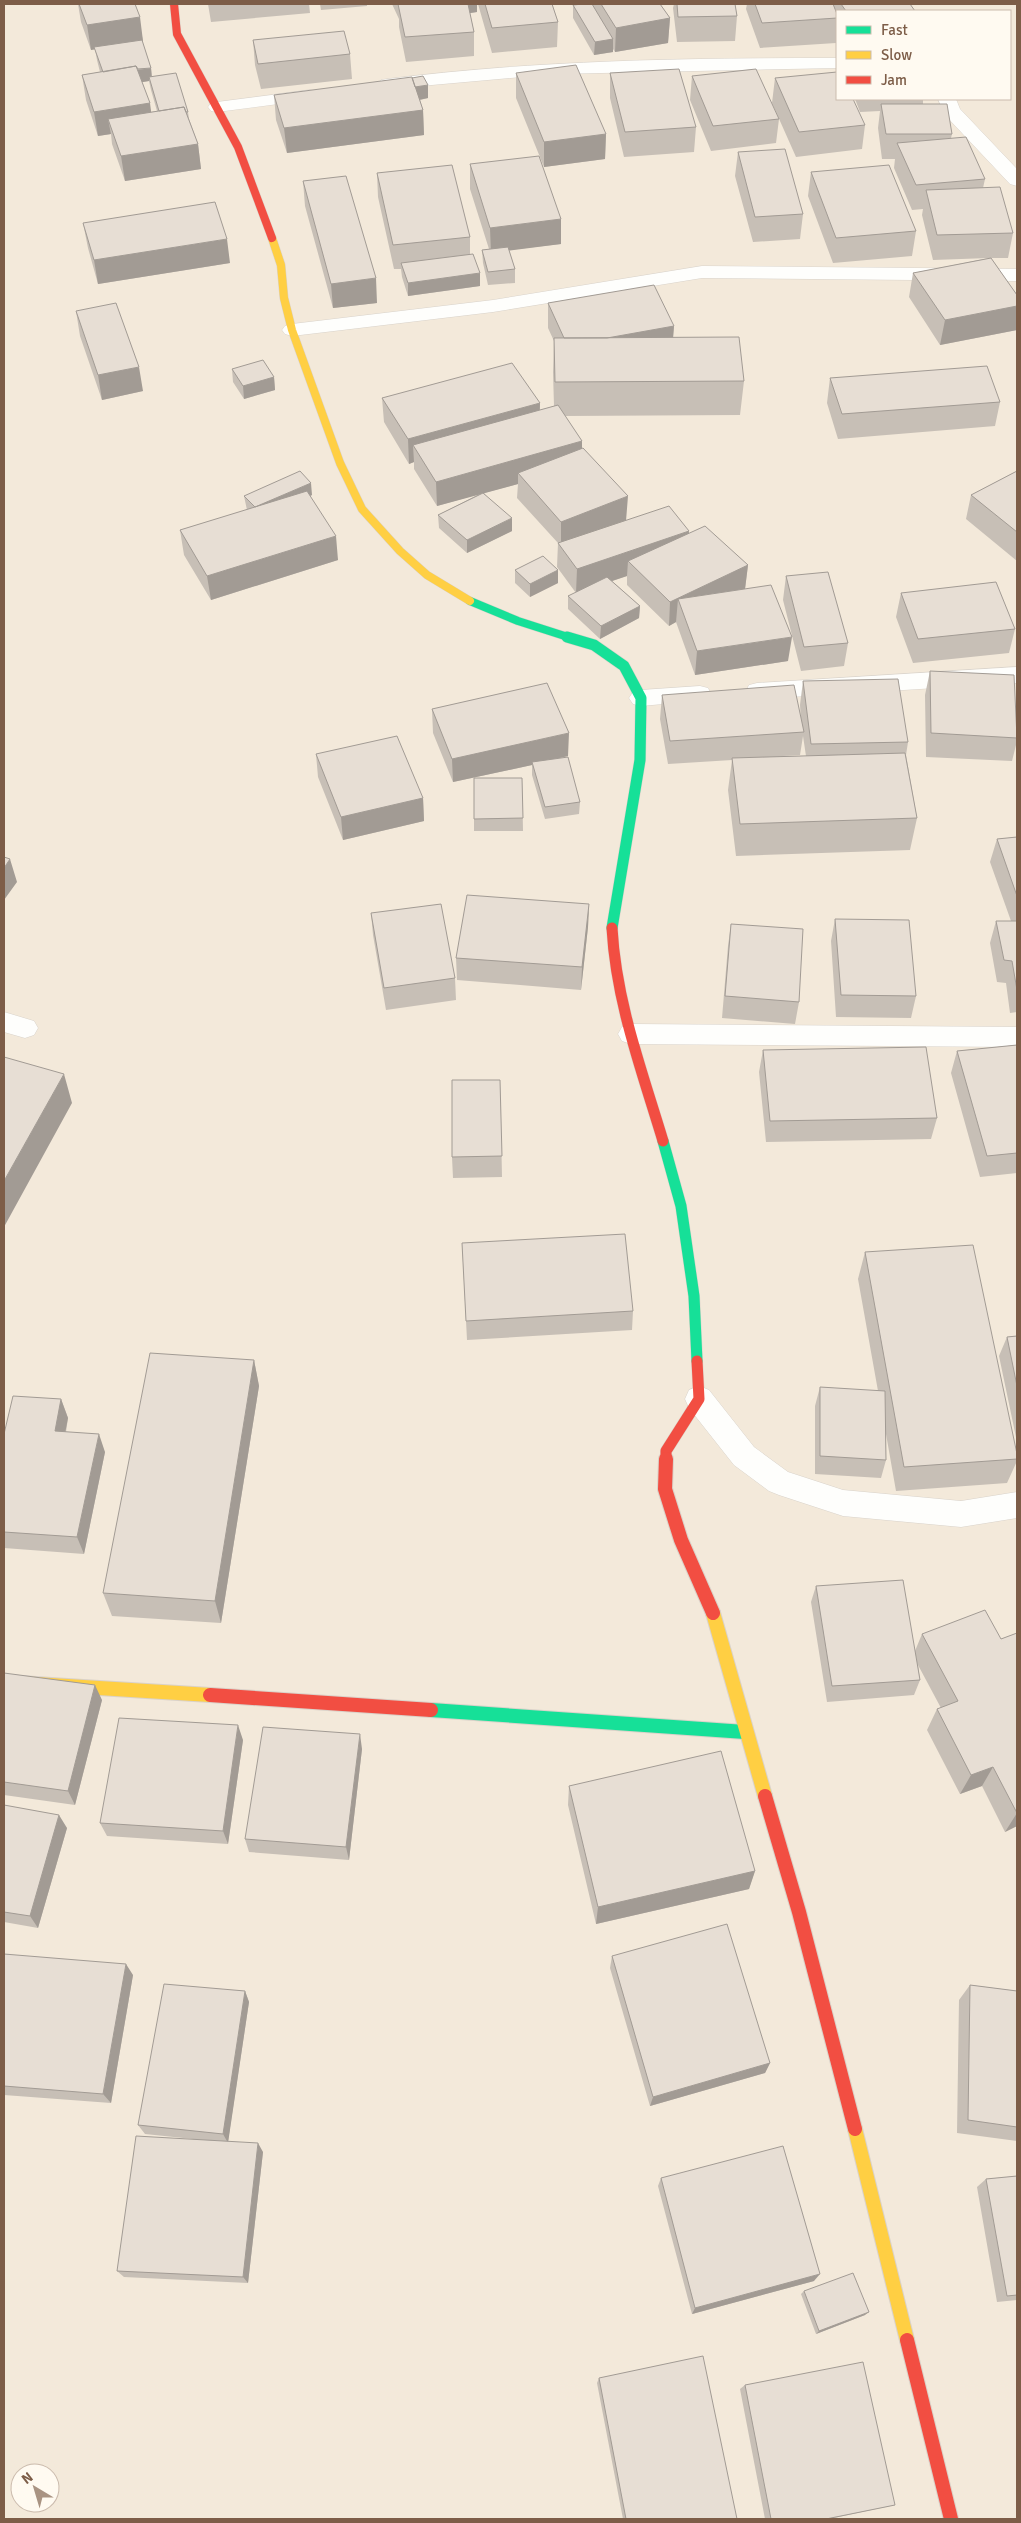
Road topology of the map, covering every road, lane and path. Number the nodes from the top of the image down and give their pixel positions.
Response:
1 (174, 4) edge
2 (836, 63) edge
3 (366, 87) edge
4 (327, 92) edge
5 (947, 100) edge
6 (217, 107) junction
7 (1017, 180) edge
8 (1017, 275) edge
9 (292, 330) junction
10 (1017, 675) edge
11 (641, 698) junction
12 (631, 1034) junction
13 (1017, 1037) edge
14 (699, 1400) junction
15 (1017, 1505) edge
16 (4, 1682) edge
17 (745, 1732) junction
18 (951, 2519) edge

1 - 6 street
2 - 3 street
4 - 6 street
5 - 7 street
6 - 9 street
8 - 9 street
9 - 11 street
10 - 11 street
11 - 12 street
12 - 13 street
12 - 14 street
14 - 15 street
14 - 17 street
16 - 17 street
17 - 18 street

